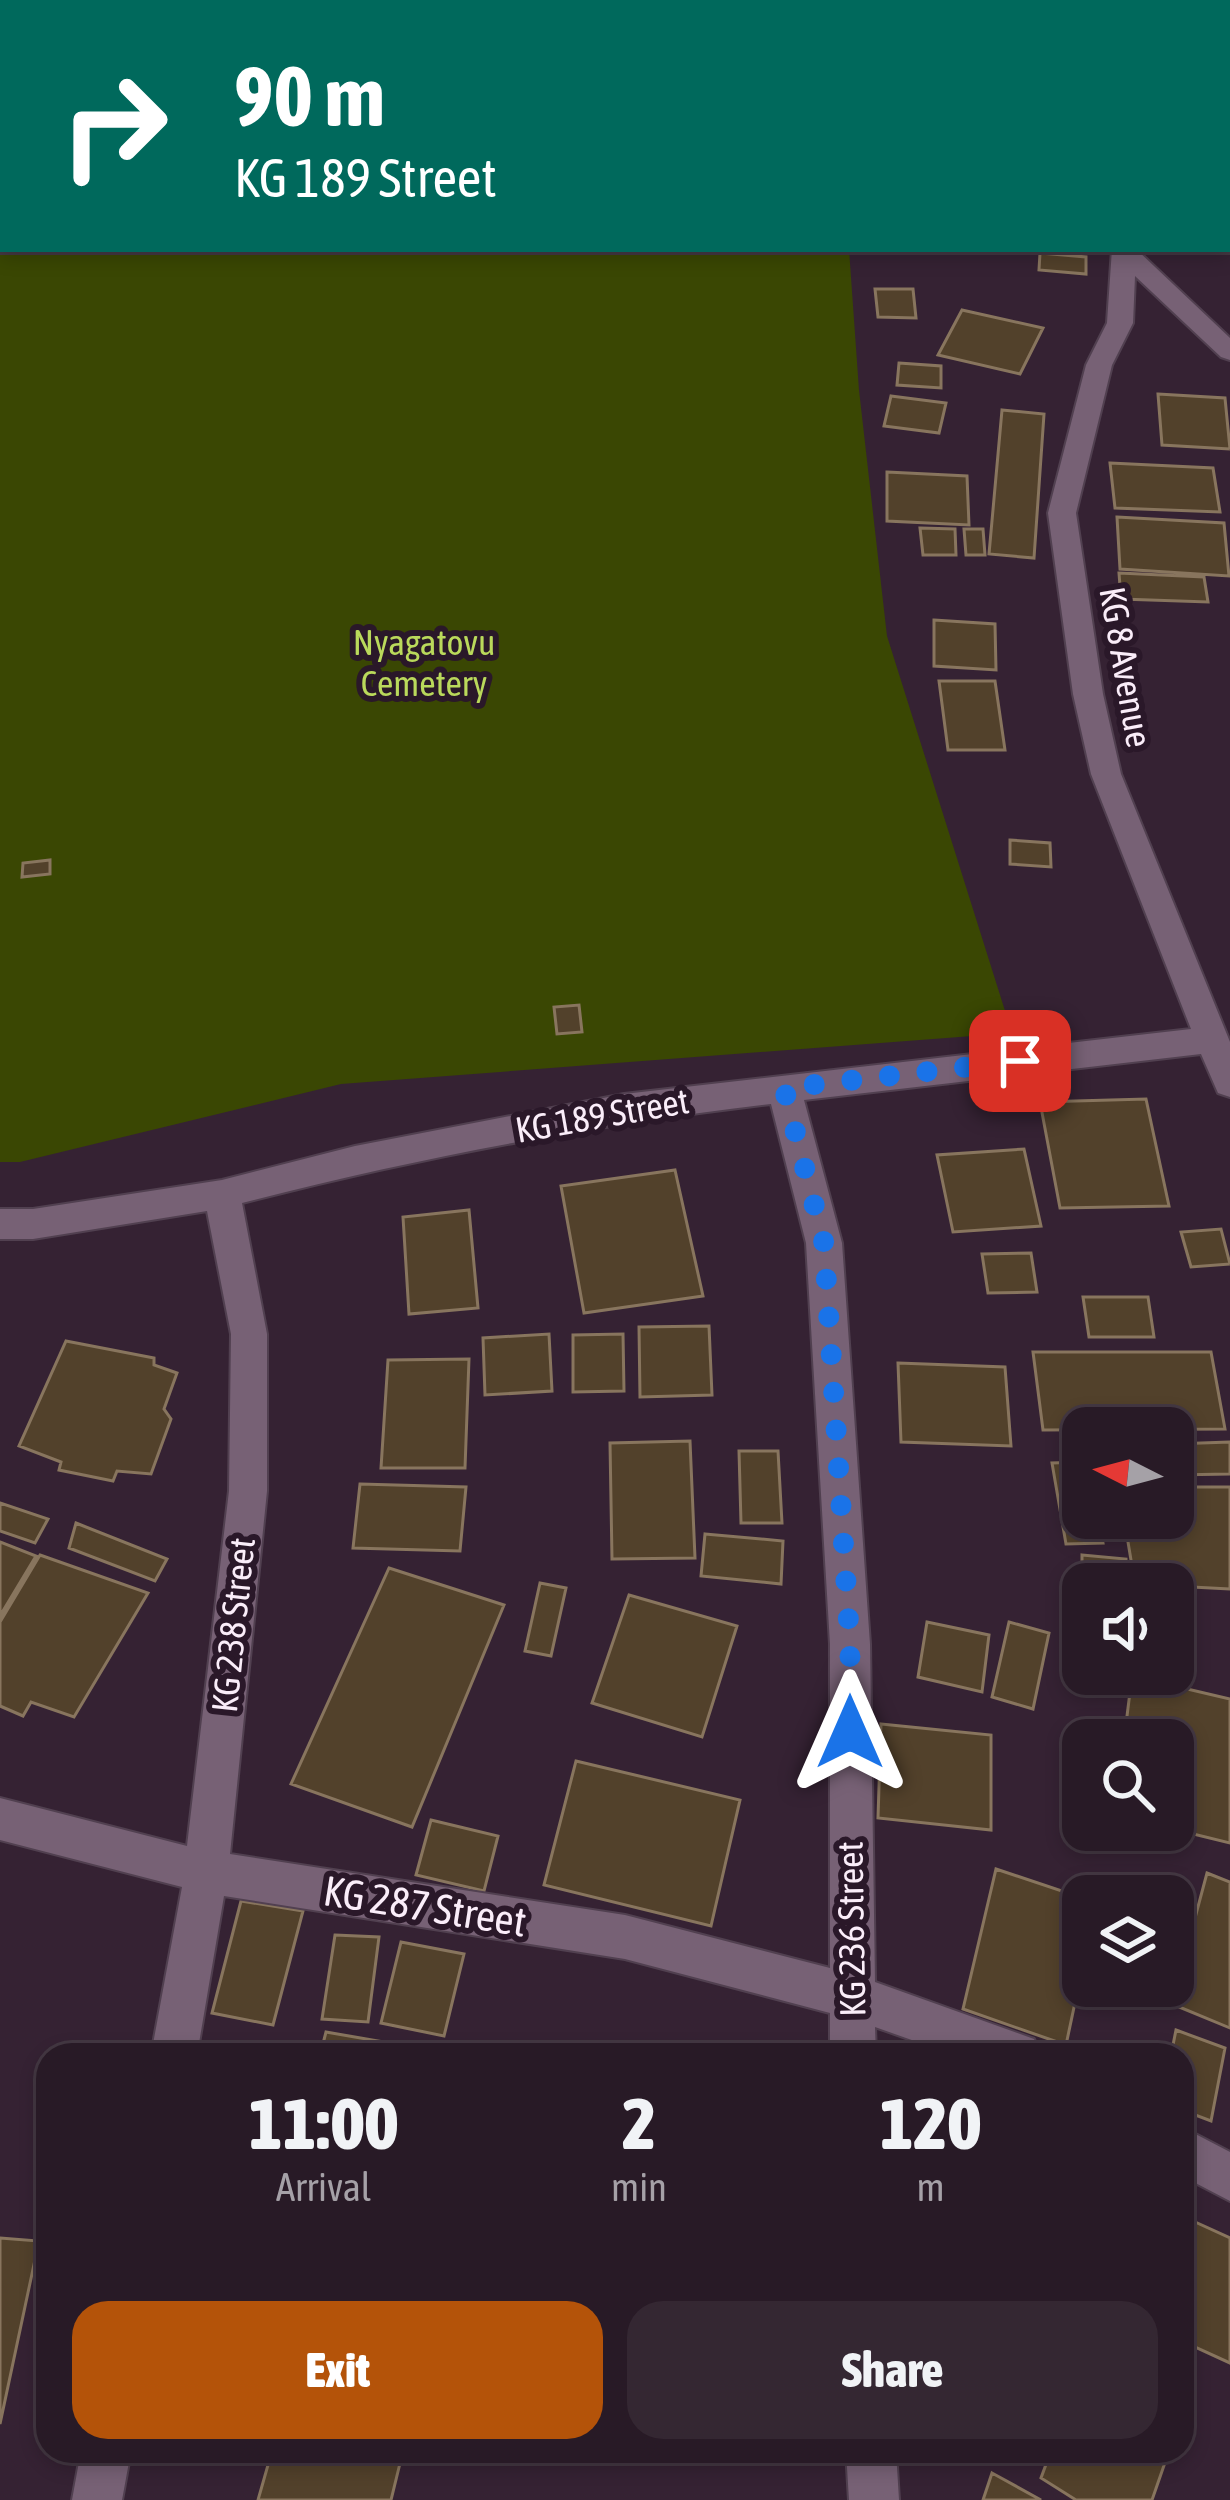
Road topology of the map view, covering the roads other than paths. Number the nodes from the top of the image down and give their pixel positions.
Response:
1 (1125, 252) edge
2 (1126, 252) edge
3 (1230, 352) edge
4 (1210, 1040) junction
5 (1230, 1084) edge
6 (784, 1088) junction
7 (222, 1194) junction
8 (0, 1224) edge
9 (0, 1819) edge
10 (206, 1872) junction
11 (850, 1996) junction
12 (176, 2043) edge
13 (852, 2043) edge
14 (984, 2043) edge
15 (1194, 2157) edge
16 (1230, 2178) edge
17 (104, 2463) edge
18 (872, 2463) edge
19 (97, 2500) edge
20 (874, 2500) edge

1 - 4 street, KG 8 Avenue
2 - 3 street
4 - 5 street, KG 8 Avenue
4 - 6 street, KG 189 Street
6 - 7 street, KG 189 Street
6 - 11 street, KG 236 Street
7 - 8 street, KG 189 Street
7 - 10 street, KG 238 Street
9 - 10 street, KG 287 Street
10 - 11 street, KG 287 Street
10 - 12 street, KG 238 Street
11 - 13 street, KG 236 Street
11 - 14 street, KG 287 Street
15 - 16 street
17 - 19 street
18 - 20 street

